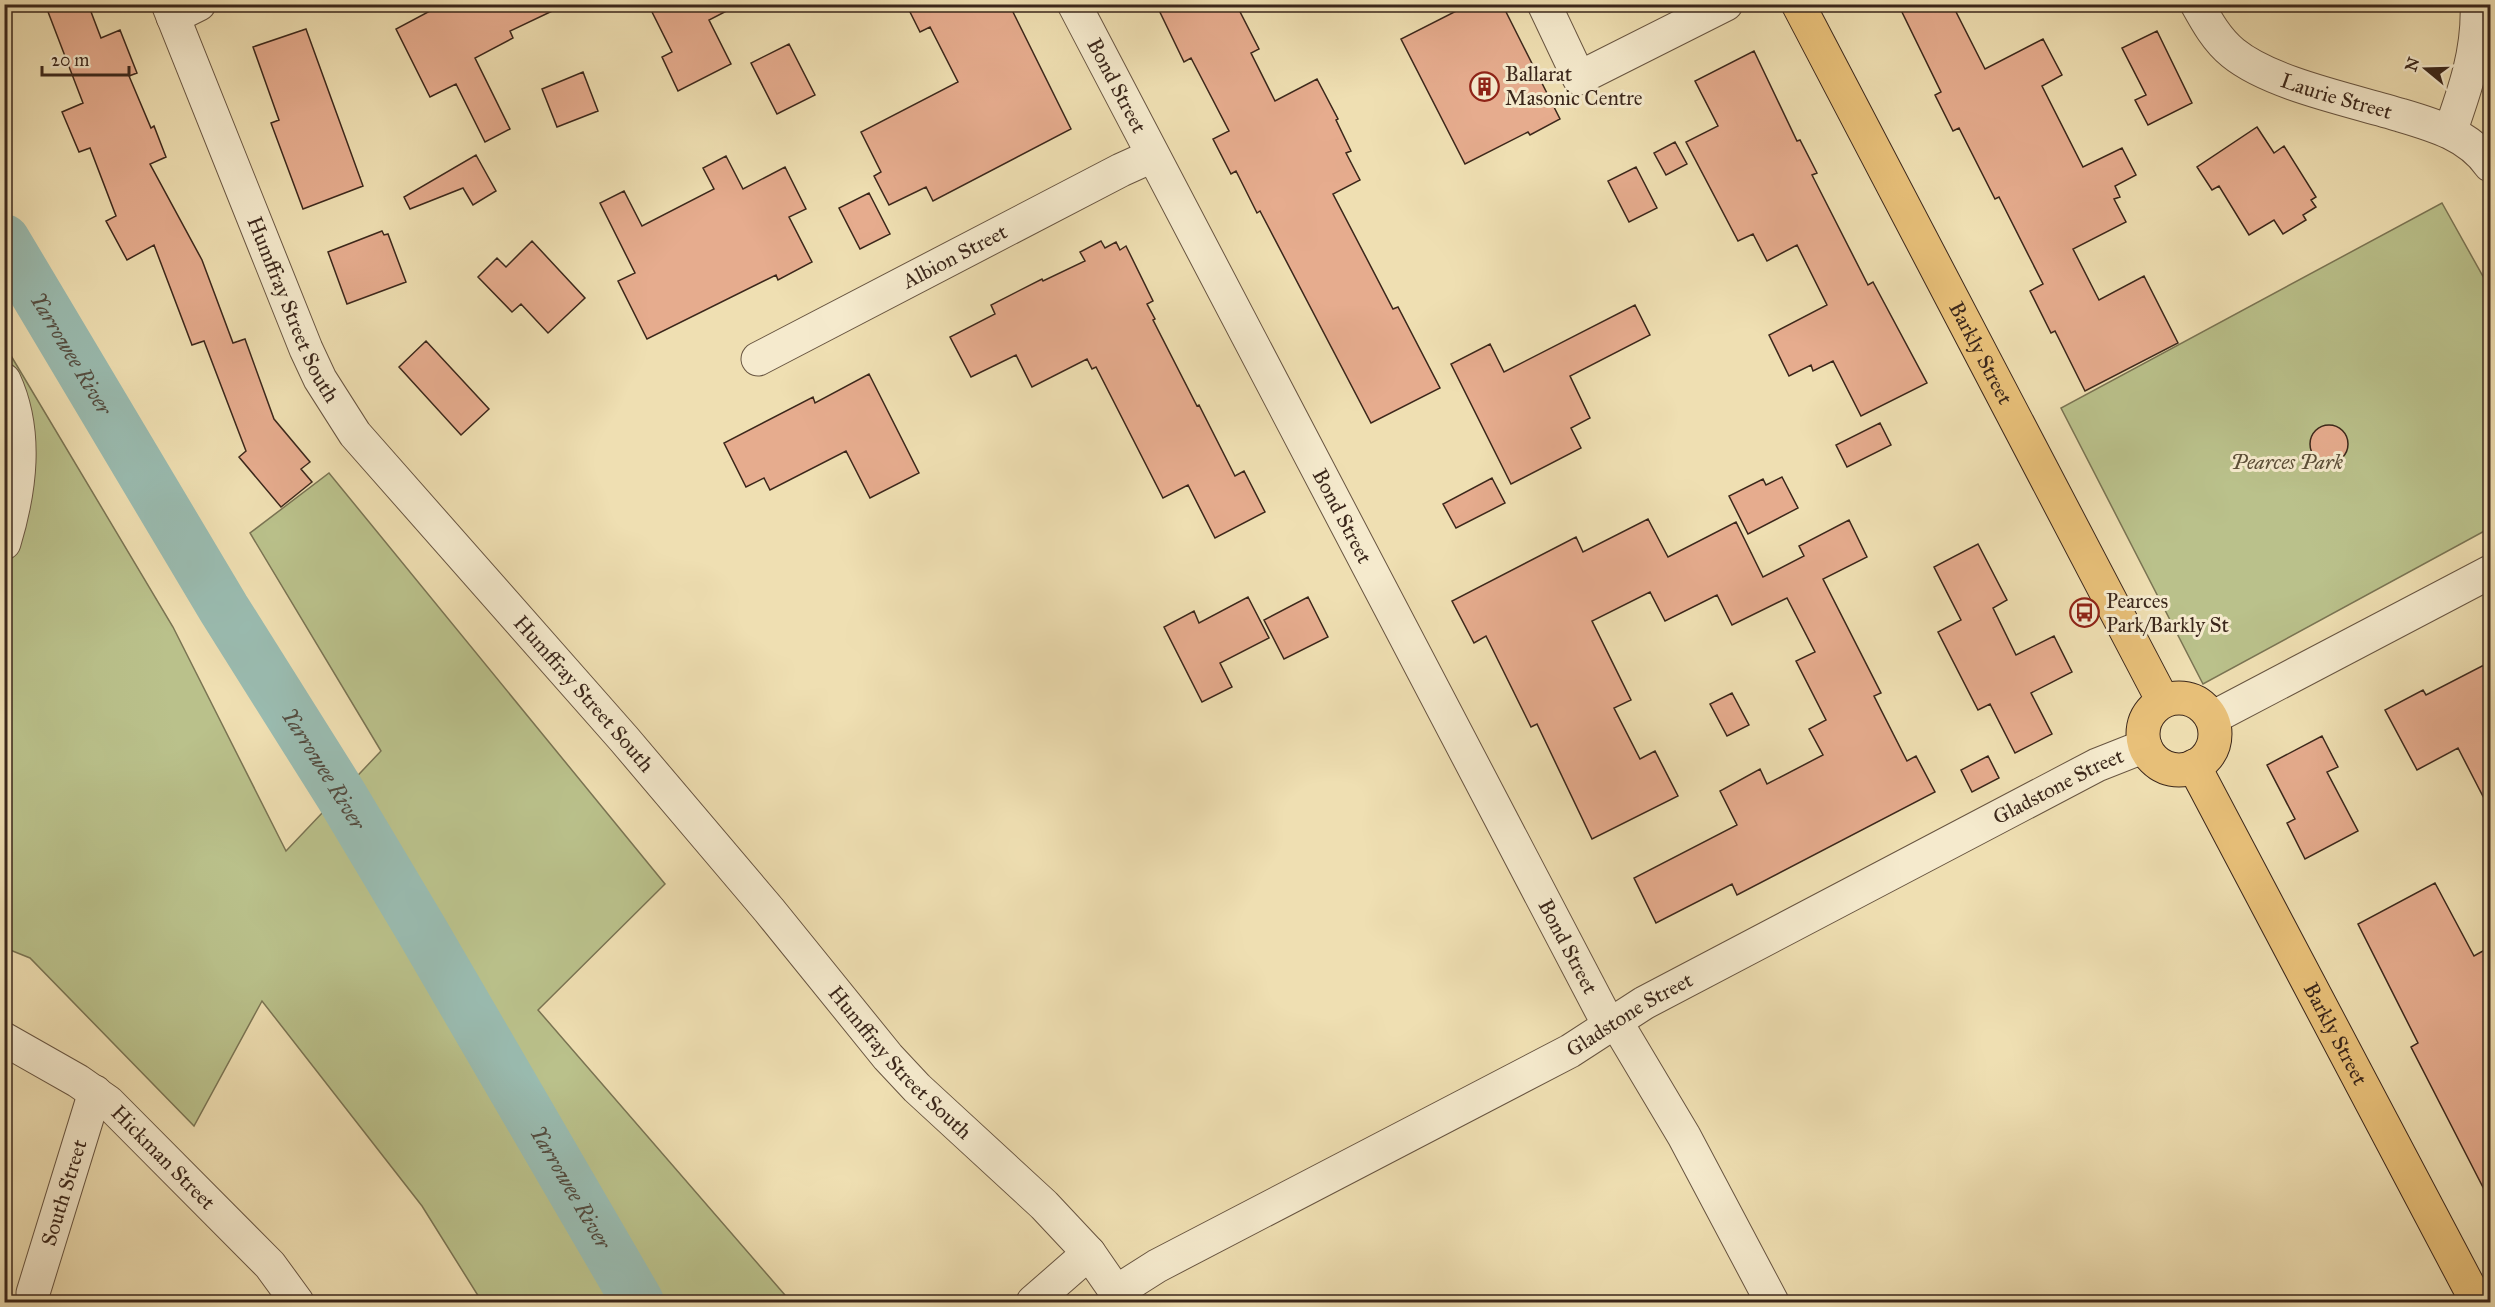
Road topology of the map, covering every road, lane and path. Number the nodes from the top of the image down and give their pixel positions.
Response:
1 (1074, 4) edge
2 (1544, 4) edge
3 (1726, 4) edge
4 (1798, 4) edge
5 (2197, 4) edge
6 (2477, 4) edge
7 (180, 9) edge
8 (2450, 132) junction
9 (1152, 156) junction
10 (2490, 165) edge
11 (758, 358) dead end
12 (4, 380) edge
13 (4, 543) edge
14 (2490, 572) edge
15 (2163, 701) junction
16 (2212, 718) junction
17 (2145, 746) junction
18 (2194, 766) junction
19 (1613, 1024) junction
20 (4, 1040) edge
21 (95, 1092) junction
22 (1089, 1253) junction
23 (33, 1293) dead end
24 (1120, 1297) edge
25 (297, 1302) edge
26 (1033, 1302) edge
27 (1772, 1302) edge
28 (2477, 1302) edge

1 - 9 street, Bond Street
2 - 3 street
4 - 15 main road, Barkly Street
5 - 8 street, Laurie Street
6 - 8 street
7 - 22 street, Humffray Street South
8 - 10 street, Laurie Street
9 - 11 street, Albion Street
9 - 19 street, Bond Street
12 - 13 street
14 - 16 street
15 - 16 main road
15 - 17 main road
16 - 18 main road
17 - 18 main road
17 - 19 street, Gladstone Street
18 - 28 main road, Barkly Street
19 - 24 street, Gladstone Street
19 - 27 street, Bond Street
20 - 21 street, Hickman Street
21 - 23 street, South Street
21 - 25 street, Hickman Street
22 - 24 street, Humffray Street South
22 - 26 street

